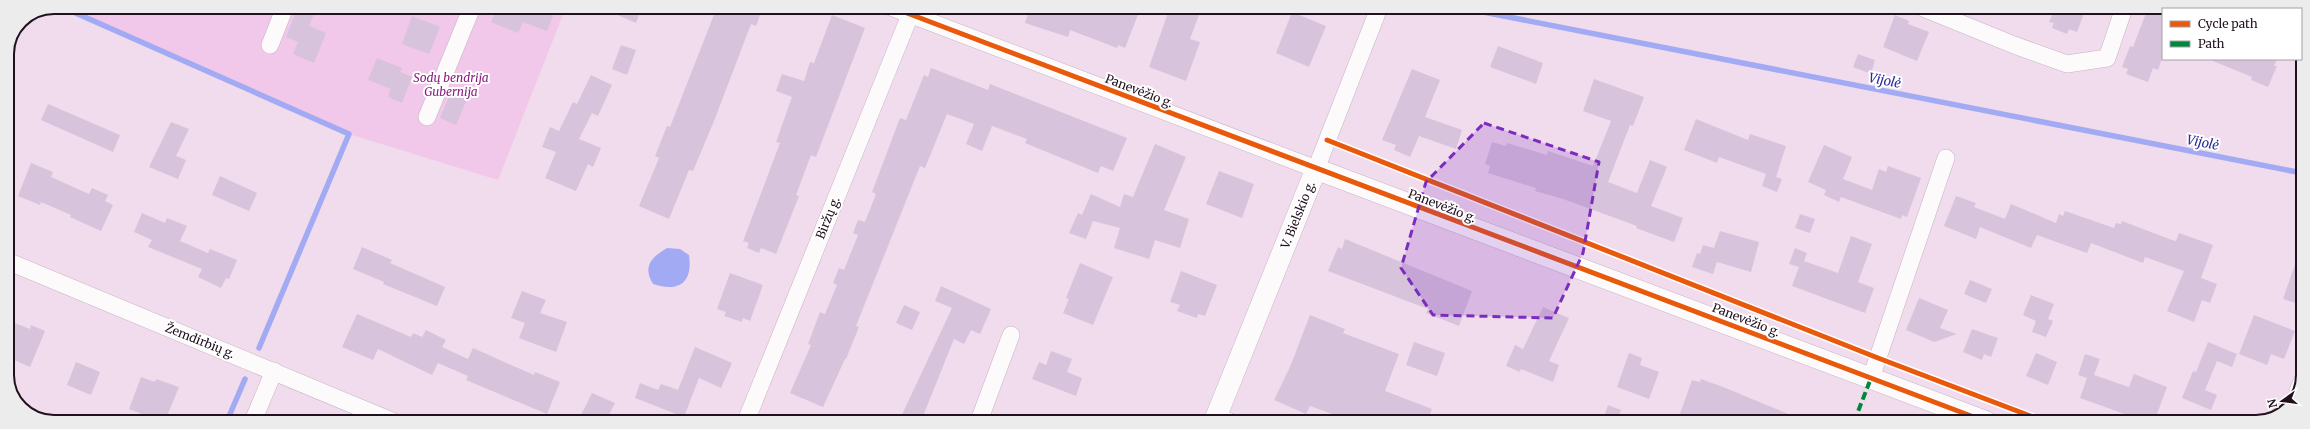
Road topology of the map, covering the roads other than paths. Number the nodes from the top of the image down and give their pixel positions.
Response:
1 (282, 14) edge
2 (469, 14) edge
3 (910, 14) joint
4 (1378, 14) edge
5 (1938, 14) edge
6 (2122, 14) edge
7 (270, 45) dead end
8 (427, 117) dead end
9 (1946, 158) dead end
10 (1316, 169) junction
11 (14, 264) edge
12 (1011, 335) dead end
13 (274, 371) junction
14 (1871, 378) junction
15 (256, 415) edge
16 (378, 415) edge
17 (748, 415) edge
18 (982, 415) edge
19 (1222, 415) edge
20 (1969, 415) edge

1 - 7 street
2 - 8 street
3 - 10 street, Panevėžio g.
3 - 17 street, Biržų g.
4 - 10 street, V. Bielskio g.
5 - 6 street
9 - 14 street
10 - 14 street, Panevėžio g.
10 - 19 street, V. Bielskio g.
11 - 13 street, Žemdirbių g.
12 - 18 street
13 - 15 street
13 - 16 street, Žemdirbių g.
14 - 20 street, Panevėžio g.

